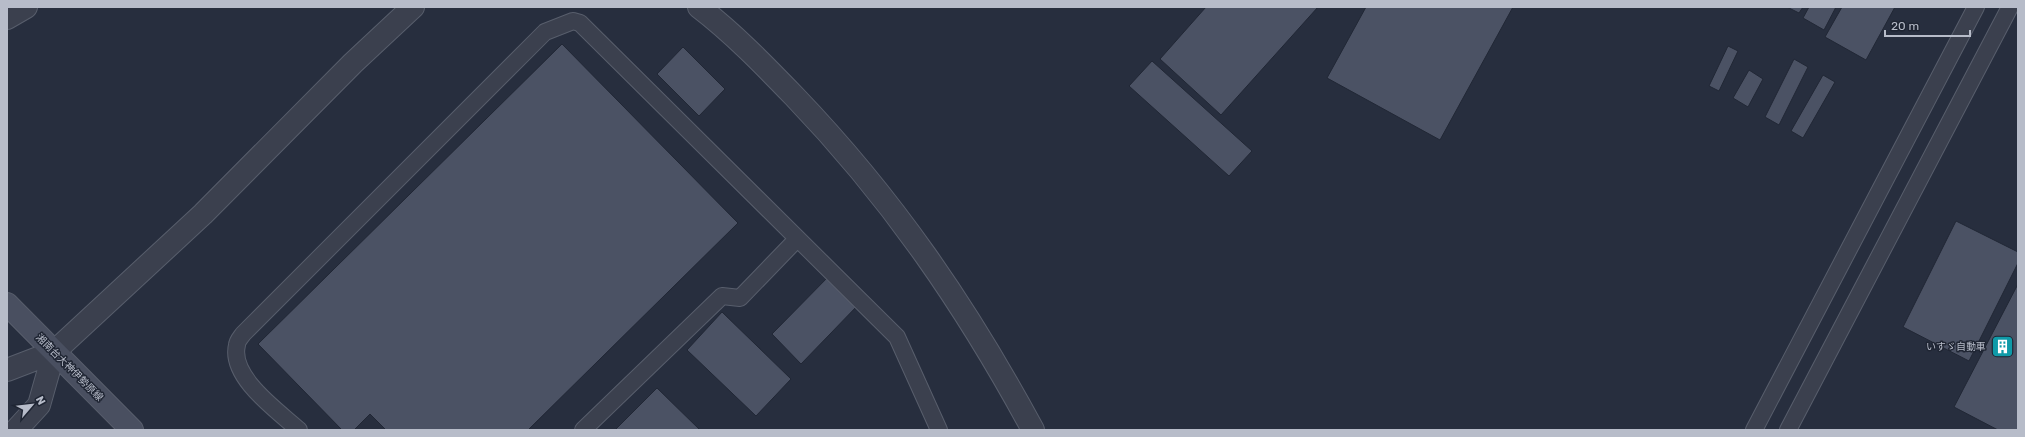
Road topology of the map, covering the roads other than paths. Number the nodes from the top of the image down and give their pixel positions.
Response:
1 (26, 7) edge
2 (413, 7) edge
3 (699, 7) edge
4 (1976, 7) edge
5 (2010, 7) edge
6 (7, 18) edge
7 (797, 240) junction
8 (7, 304) edge
9 (54, 352) junction
10 (7, 370) edge
11 (16, 430) edge
12 (132, 430) edge
13 (299, 430) edge
14 (583, 430) edge
15 (939, 430) edge
16 (1033, 430) edge
17 (1754, 430) edge
18 (1788, 430) edge

1 - 6 street
2 - 9 street
3 - 16 street
4 - 17 lane
5 - 18 lane
7 - 13 lane
7 - 14 lane
7 - 15 lane
8 - 9 main road, 湘南台大神伊勢原線
9 - 10 street
9 - 11 street
9 - 12 main road, 湘南台大神伊勢原線

